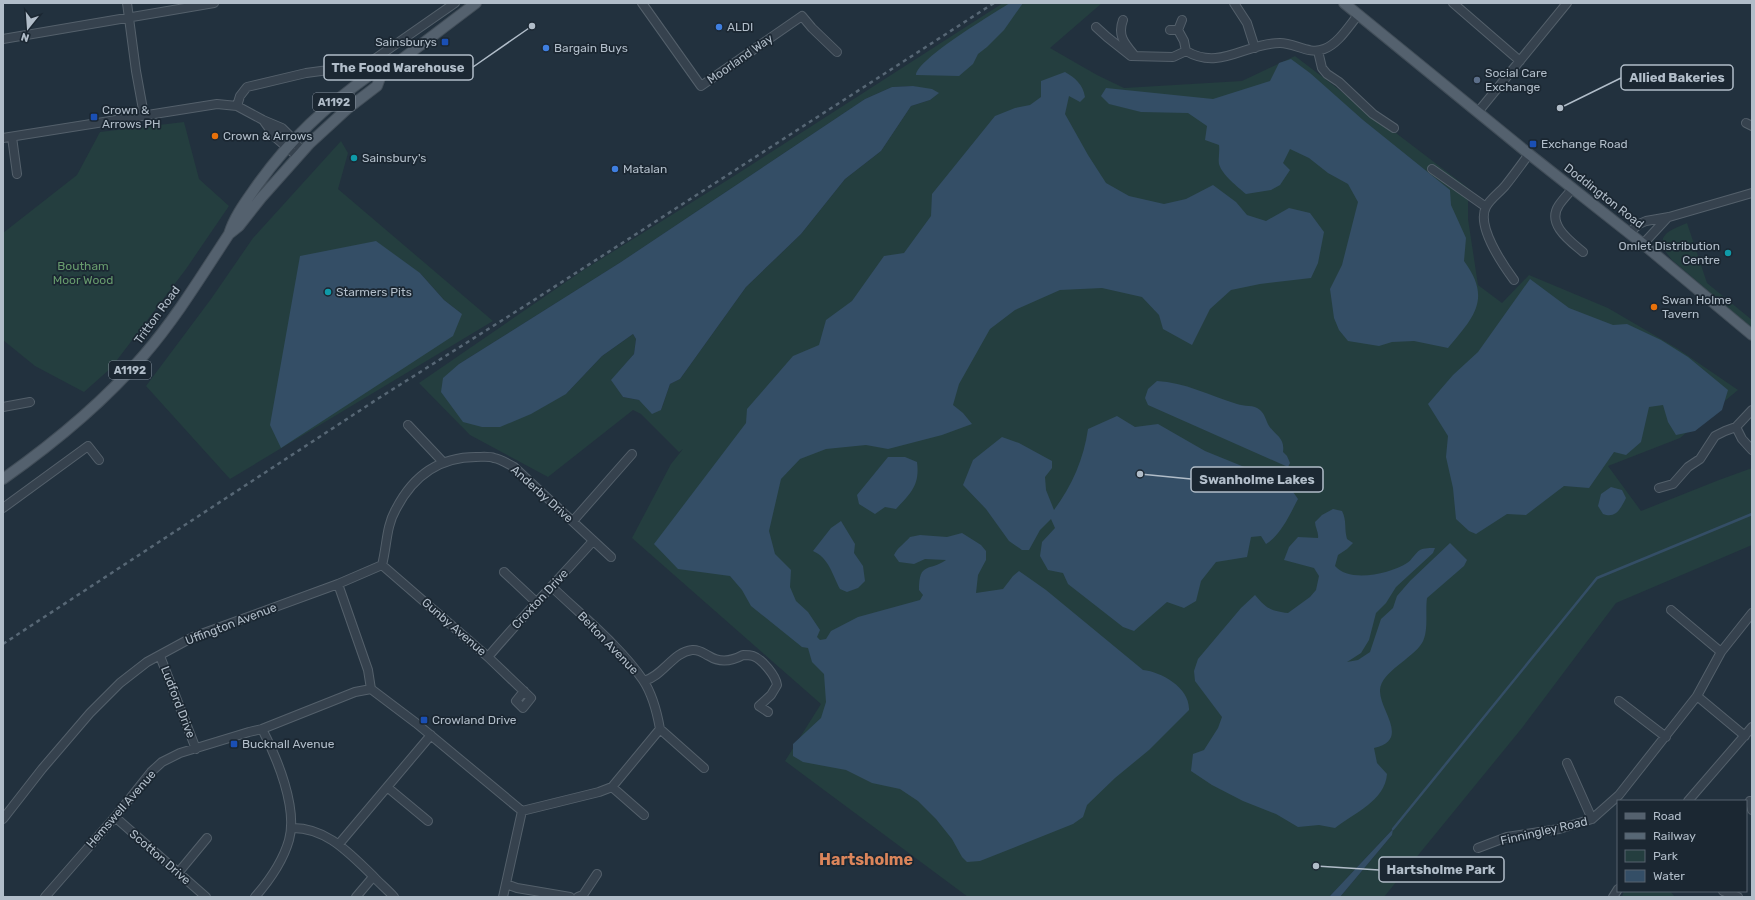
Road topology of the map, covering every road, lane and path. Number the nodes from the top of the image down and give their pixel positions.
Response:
1 (127, 3) edge
2 (214, 3) edge
3 (455, 3) edge
4 (476, 3) edge
5 (642, 3) edge
6 (1234, 3) edge
7 (1344, 3) edge
8 (1453, 3) edge
9 (1567, 3) edge
10 (1358, 15) junction
11 (130, 18) junction
12 (1123, 20) dead end
13 (1182, 20) dead end
14 (1096, 26) dead end
15 (3, 39) edge
16 (1255, 48) junction
17 (1186, 51) junction
18 (1318, 51) junction
19 (837, 52) dead end
20 (1135, 57) junction
21 (1520, 61) junction
22 (381, 75) junction
23 (358, 104) junction
24 (237, 106) junction
25 (1478, 112) junction
26 (144, 115) junction
27 (313, 119) junction
28 (263, 120) junction
29 (1394, 128) dead end
30 (12, 137) junction
31 (3, 138) edge
32 (293, 139) junction
33 (286, 148) junction
34 (300, 154) junction
35 (1529, 154) junction
36 (1432, 170) dead end
37 (17, 174) dead end
38 (1574, 188) junction
39 (1752, 193) edge
40 (1486, 207) junction
41 (1669, 217) junction
42 (1629, 233) junction
43 (229, 234) junction
44 (1643, 244) junction
45 (1583, 252) dead end
46 (1514, 280) dead end
47 (1752, 335) edge
48 (30, 402) dead end
49 (3, 407) edge
50 (1752, 410) edge
51 (408, 425) dead end
52 (1736, 428) junction
53 (1752, 450) edge
54 (632, 454) dead end
55 (99, 460) dead end
56 (442, 462) junction
57 (3, 479) edge
58 (1659, 488) dead end
59 (3, 508) edge
60 (573, 521) junction
61 (593, 541) junction
62 (611, 557) dead end
63 (382, 565) junction
64 (504, 572) dead end
65 (338, 584) junction
66 (552, 588) junction
67 (536, 602) junction
68 (1671, 610) dead end
69 (1752, 614) edge
70 (1721, 652) junction
71 (160, 656) junction
72 (488, 657) junction
73 (644, 680) junction
74 (371, 689) junction
75 (524, 691) dead end
76 (1697, 696) junction
77 (1619, 701) dead end
78 (768, 712) dead end
79 (1752, 727) edge
80 (262, 729) junction
81 (660, 729) junction
82 (431, 735) junction
83 (1745, 736) junction
84 (1666, 737) junction
85 (196, 749) junction
86 (1567, 763) dead end
87 (704, 768) dead end
88 (387, 787) junction
89 (612, 787) junction
90 (1689, 800) edge
91 (522, 811) junction
92 (644, 815) dead end
93 (115, 817) junction
94 (3, 819) edge
95 (1592, 819) junction
96 (428, 821) dead end
97 (292, 828) junction
98 (208, 838) dead end
99 (339, 844) junction
100 (1478, 848) dead end
101 (178, 873) junction
102 (597, 874) dead end
103 (373, 877) junction
104 (506, 884) junction
105 (1726, 892) edge
106 (44, 897) edge
107 (206, 897) edge
108 (255, 897) edge
109 (356, 897) edge
110 (394, 897) edge
111 (503, 897) edge
112 (570, 897) edge
113 (578, 897) edge
114 (1738, 897) edge

1 - 11 street
2 - 11 street
3 - 24 street
4 - 22 main road, Tritton Road / A1192
5 - 19 street, Moorland Way
6 - 16 street
7 - 10 main road, Doddington Road
8 - 21 street
9 - 21 street
10 - 18 street
10 - 25 main road, Doddington Road
11 - 15 street
11 - 26 street
12 - 20 street
13 - 17 street
14 - 20 street
16 - 17 street
16 - 18 street
17 - 20 street
18 - 29 street
21 - 25 street
22 - 23 main road, Tritton Road / A1192
22 - 27 main road, Tritton Road / A1192
23 - 27 main road
23 - 34 main road, Tritton Road / A1192
24 - 26 street
24 - 28 street
25 - 35 main road, Doddington Road
26 - 30 street
27 - 32 main road, Tritton Road / A1192
28 - 32 street
28 - 33 street
30 - 31 street
30 - 37 street
32 - 33 main road, Tritton Road / A1192
32 - 34 street
33 - 34 street
33 - 43 main road, Tritton Road / A1192
34 - 43 main road, Tritton Road / A1192
35 - 38 main road, Doddington Road
35 - 40 street
36 - 40 street
38 - 42 main road, Doddington Road
38 - 45 street
39 - 41 street
40 - 46 street
41 - 42 street
41 - 44 street
42 - 44 main road, Doddington Road
43 - 57 main road, Tritton Road / A1192
44 - 47 main road, Doddington Road
48 - 49 street
50 - 52 street
51 - 56 street
52 - 53 street
52 - 58 street
54 - 60 street
55 - 59 street
56 - 60 street, Anderby Drive
56 - 63 street, Anderby Drive
60 - 61 street, Anderby Drive
61 - 62 street, Anderby Drive
61 - 66 street, Croxton Drive
63 - 65 street, Uffington Avenue
63 - 72 street, Gunby Avenue
64 - 67 street
65 - 71 street, Uffington Avenue
65 - 74 street
66 - 67 street, Croxton Drive
66 - 73 street, Belton Avenue
67 - 72 street, Croxton Drive
68 - 70 street
69 - 70 street, Finningley Road
70 - 76 street, Finningley Road
71 - 85 street, Ludford Drive
71 - 94 street, Uffington Avenue
72 - 75 street, Gunby Avenue
73 - 78 street
73 - 81 street, Belton Avenue
74 - 80 street, Hemswell Avenue
74 - 82 street
76 - 83 street
76 - 84 street, Finningley Road
77 - 84 street
79 - 83 street
80 - 85 street, Hemswell Avenue
80 - 97 street
81 - 87 street
81 - 89 street
82 - 88 street
82 - 91 street
83 - 90 street
84 - 95 street, Finningley Road
85 - 93 street, Hemswell Avenue
86 - 95 street
88 - 96 street
88 - 99 street
89 - 91 street
89 - 92 street
91 - 104 street
93 - 101 street, Scotton Drive
93 - 106 street, Hemswell Avenue
95 - 100 street, Finningley Road
97 - 99 street
97 - 108 street
98 - 101 street
99 - 103 street
101 - 107 street, Scotton Drive
102 - 113 street
103 - 109 street
103 - 110 street
104 - 111 street
104 - 112 street
105 - 114 street

